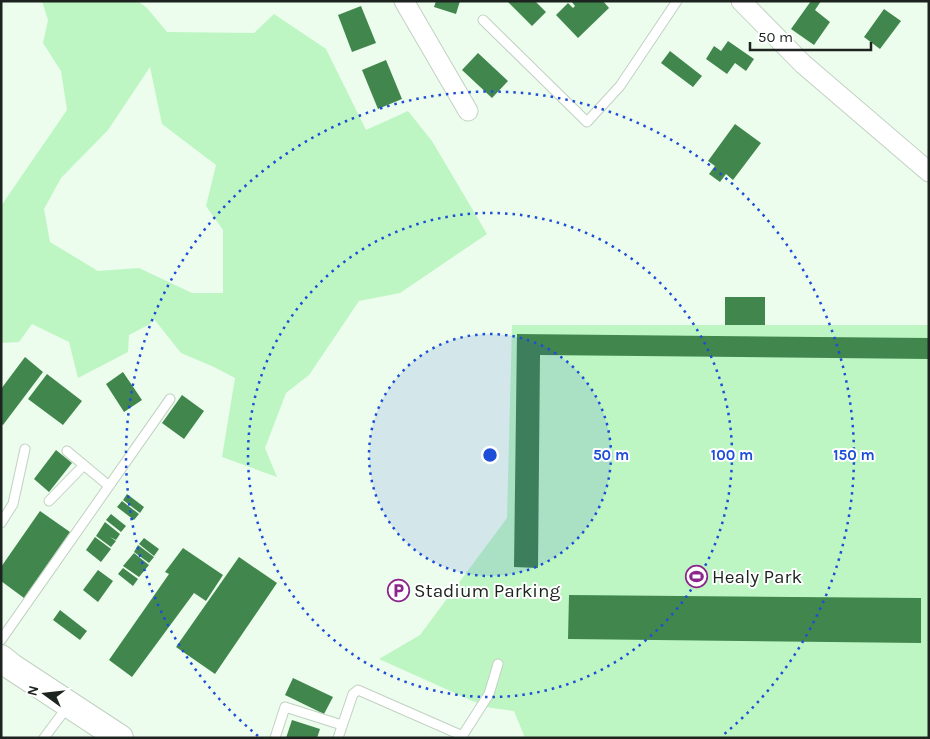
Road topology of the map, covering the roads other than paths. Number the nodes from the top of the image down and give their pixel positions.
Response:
1 (404, 1) edge
2 (677, 1) edge
3 (741, 1) edge
4 (482, 20) dead end
5 (468, 111) dead end
6 (929, 172) edge
7 (170, 399) dead end
8 (25, 449) dead end
9 (67, 451) dead end
10 (84, 465) junction
11 (109, 486) junction
12 (49, 501) dead end
13 (1, 523) edge
14 (1, 640) edge
15 (1, 658) edge
16 (498, 664) dead end
17 (70, 704) junction
18 (342, 725) junction
19 (462, 737) edge
20 (44, 738) edge
21 (120, 738) edge
22 (275, 738) edge
23 (338, 738) edge

1 - 5 street
2 - 4 lane
3 - 6 street
7 - 11 lane
8 - 13 lane
9 - 10 lane
10 - 11 lane
10 - 12 lane
11 - 14 lane
15 - 17 main road
16 - 19 lane
17 - 20 lane
17 - 21 main road
18 - 19 lane
18 - 22 lane
18 - 23 lane

